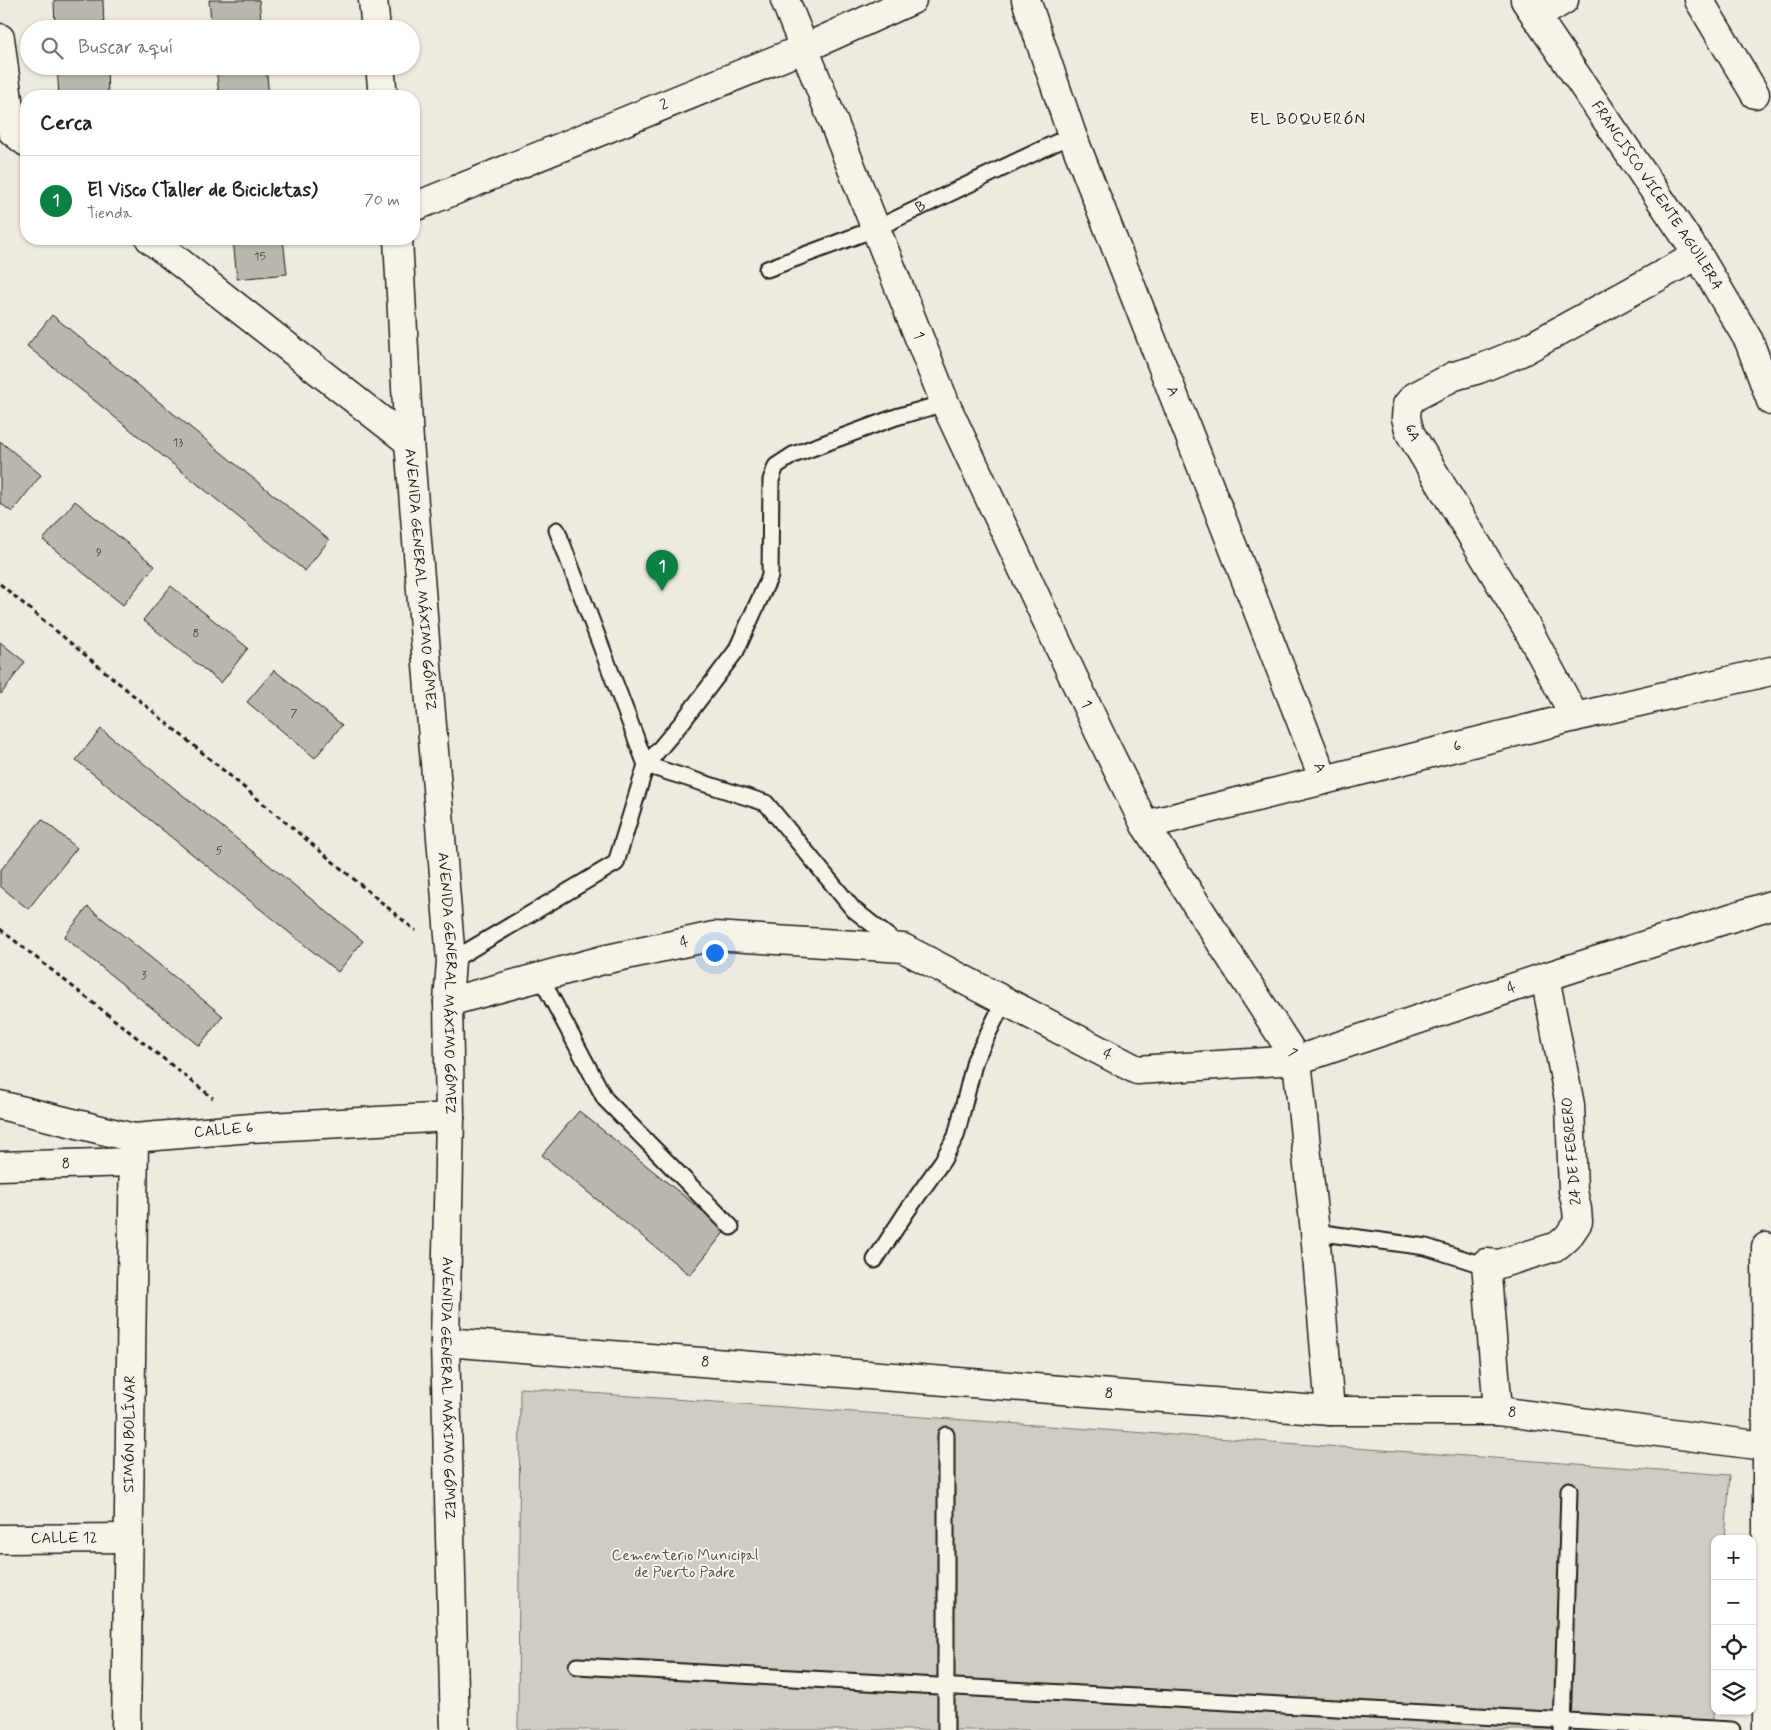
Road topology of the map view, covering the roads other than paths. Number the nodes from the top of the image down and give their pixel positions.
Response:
1 (373, 0) edge
2 (785, 0) edge
3 (912, 0) edge
4 (1026, 0) edge
5 (1564, 0) edge
6 (1699, 0) edge
7 (1531, 9) edge
8 (375, 20) edge
9 (0, 38) edge
10 (805, 48) junction
11 (381, 75) edge
12 (382, 90) edge
13 (1755, 94) dead end
14 (1072, 135) junction
15 (20, 137) edge
16 (420, 205) edge
17 (877, 228) junction
18 (158, 245) edge
19 (398, 245) edge
20 (1698, 254) junction
21 (767, 269) dead end
22 (1768, 385) edge
23 (945, 403) junction
24 (409, 442) junction
25 (557, 530) dead end
26 (1771, 671) edge
27 (1575, 717) junction
28 (646, 765) junction
29 (1324, 780) junction
30 (1145, 825) junction
31 (1771, 905) edge
32 (903, 948) junction
33 (451, 961) junction
34 (1545, 977) junction
35 (541, 978) junction
36 (1004, 1001) junction
37 (448, 1002) junction
38 (1297, 1060) junction
39 (0, 1104) edge
40 (450, 1117) junction
41 (134, 1150) junction
42 (0, 1166) edge
43 (732, 1227) dead end
44 (1315, 1232) junction
45 (1766, 1247) dead end
46 (875, 1260) dead end
47 (1486, 1263) junction
48 (445, 1342) junction
49 (1498, 1411) junction
50 (1330, 1412) junction
51 (946, 1435) dead end
52 (1769, 1447) edge
53 (1569, 1490) dead end
54 (128, 1538) junction
55 (0, 1539) edge
56 (577, 1666) dead end
57 (946, 1686) junction
58 (1562, 1725) edge
59 (126, 1730) edge
60 (455, 1730) edge
61 (946, 1730) edge
62 (1732, 1730) edge
63 (1766, 1730) edge

1 - 8 street
2 - 10 street, 1
3 - 10 street, 2
4 - 14 street, A
5 - 7 street
6 - 13 street
7 - 20 street, FRANCISCO VICENTE AGUILERA
9 - 15 street
10 - 16 street, 2
10 - 17 street, 1
11 - 12 street
14 - 17 lane, B
14 - 29 street, A
17 - 21 lane, B
17 - 23 street, 1
18 - 24 street
19 - 24 street, AVENIDA GENERAL MÁXIMO GÓMEZ
20 - 22 street, FRANCISCO VICENTE AGUILERA
20 - 27 street, 6A
23 - 28 lane
23 - 30 street, 1
24 - 33 street, AVENIDA GENERAL MÁXIMO GÓMEZ
25 - 28 lane
26 - 27 street, 6
27 - 29 street, 6
28 - 32 lane
28 - 33 lane
29 - 30 street, 6
30 - 38 street, 1
31 - 34 street, 4
32 - 35 street, 4
32 - 36 street, 4
33 - 37 street, AVENIDA GENERAL MÁXIMO GÓMEZ
34 - 38 street, 4
34 - 47 street, 24 DE FEBRERO
35 - 37 street, 4
35 - 43 lane
36 - 38 street, 4
36 - 46 lane
37 - 40 street, AVENIDA GENERAL MÁXIMO GÓMEZ
38 - 44 street, 1
39 - 41 street, CALLE 6
40 - 41 street, CALLE 6
40 - 48 street, AVENIDA GENERAL MÁXIMO GÓMEZ
41 - 42 street, 8
41 - 54 street, SIMÓN BOLÍVAR
44 - 47 lane
44 - 50 street, 1
45 - 52 street
47 - 49 street
48 - 50 street, 8
48 - 60 street, AVENIDA GENERAL MÁXIMO GÓMEZ
49 - 50 street, 8
49 - 52 street, 8
51 - 57 lane
52 - 63 street
53 - 58 lane
54 - 55 street, CALLE 12
54 - 59 street, SIMÓN BOLÍVAR
56 - 57 lane
57 - 58 lane
57 - 61 lane
58 - 62 lane

